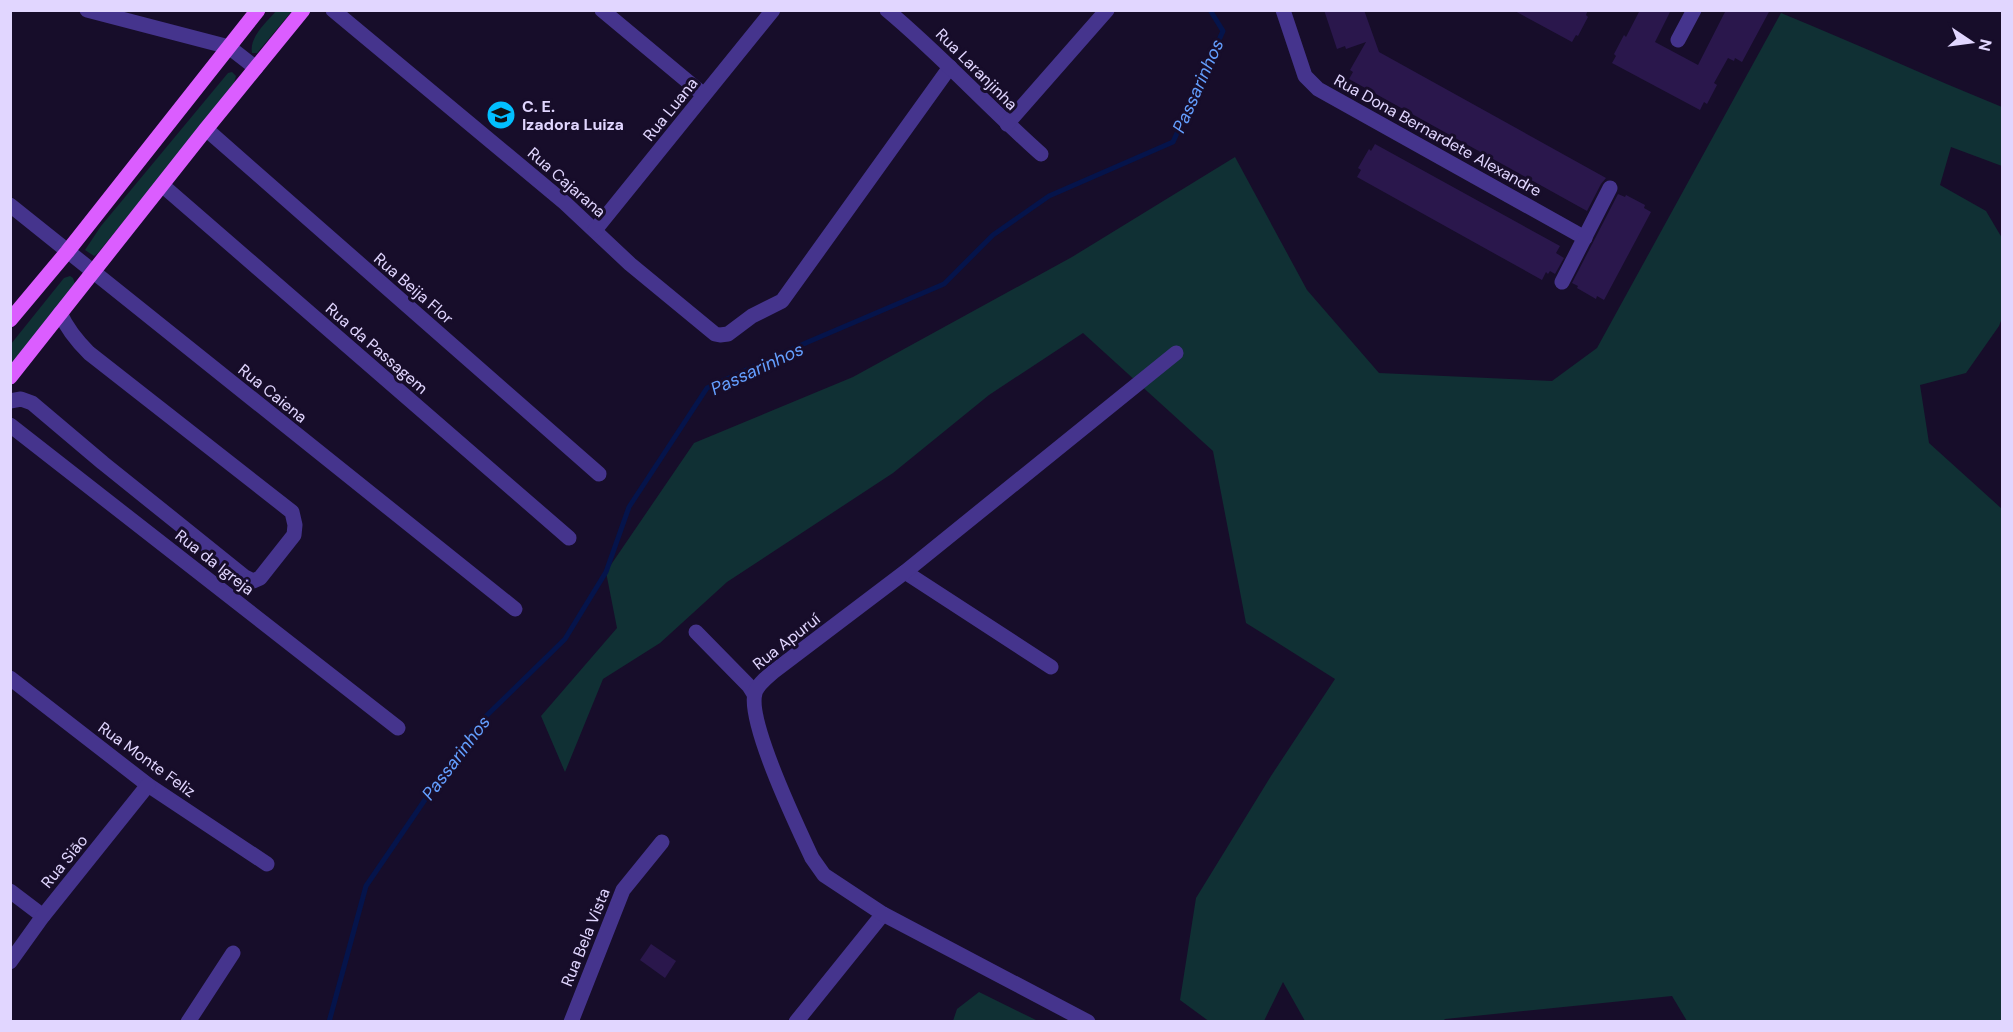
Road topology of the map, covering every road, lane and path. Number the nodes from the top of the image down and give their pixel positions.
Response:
1 (87, 10) edge
2 (258, 10) edge
3 (303, 10) edge
4 (333, 10) edge
5 (602, 10) edge
6 (773, 10) edge
7 (887, 10) edge
8 (1107, 10) edge
9 (1283, 10) edge
10 (1694, 10) edge
11 (116, 14) edge
12 (1678, 40) dead end
13 (229, 47) junction
14 (950, 66) junction
15 (256, 68) junction
16 (704, 95) junction
17 (1007, 124) junction
18 (206, 129) junction
19 (1041, 154) dead end
20 (162, 184) junction
21 (1610, 188) dead end
22 (10, 205) edge
23 (595, 230) junction
24 (1585, 238) junction
25 (67, 252) junction
26 (93, 272) junction
27 (1563, 282) dead end
28 (60, 313) junction
29 (10, 320) edge
30 (1176, 353) dead end
31 (10, 377) edge
32 (10, 401) edge
33 (10, 425) edge
34 (599, 474) dead end
35 (569, 538) dead end
36 (905, 573) junction
37 (515, 609) dead end
38 (696, 632) dead end
39 (1051, 667) dead end
40 (10, 678) edge
41 (754, 694) junction
42 (398, 728) dead end
43 (148, 785) junction
44 (662, 842) dead end
45 (267, 864) dead end
46 (10, 891) edge
47 (883, 914) junction
48 (44, 916) junction
49 (233, 953) dead end
50 (10, 962) edge
51 (572, 1017) edge
52 (195, 1019) edge
53 (588, 1022) edge
54 (796, 1022) edge
55 (1088, 1022) edge

1 - 11 street
2 - 13 main road
3 - 15 main road
4 - 23 street, Rua Cajarana
5 - 16 street
6 - 16 street, Rua Luana
7 - 14 street, Rua Laranjinha
8 - 17 street
9 - 24 street, Rua Dona Bernardete Alexandre
10 - 12 street
11 - 13 street
13 - 15 street
13 - 25 main road
14 - 17 street, Rua Laranjinha
14 - 23 street, Rua Cajarana
15 - 18 main road
16 - 23 street, Rua Luana
17 - 19 street, Rua Laranjinha
18 - 20 main road
18 - 34 street, Rua Beija Flor
20 - 26 main road
20 - 35 street, Rua da Passagem
21 - 24 street
22 - 25 street, Rua Caiena
24 - 27 street
25 - 26 street, Rua Caiena
25 - 29 main road
26 - 28 main road
26 - 37 street, Rua Caiena
28 - 31 main road
28 - 32 street
30 - 36 street, Rua Apuruí
33 - 42 street, Rua da Igreja
36 - 39 street
36 - 41 street, Rua Apuruí
38 - 41 street
40 - 43 street, Rua Monte Feliz
41 - 47 street, Rua Apuruí
43 - 45 street, Rua Monte Feliz
43 - 48 street, Rua Sião
44 - 51 street, Rua Bela Vista
46 - 48 street
47 - 54 street
47 - 55 street, Rua Apuruí
48 - 50 street, Rua Sião
49 - 52 street
51 - 53 street

